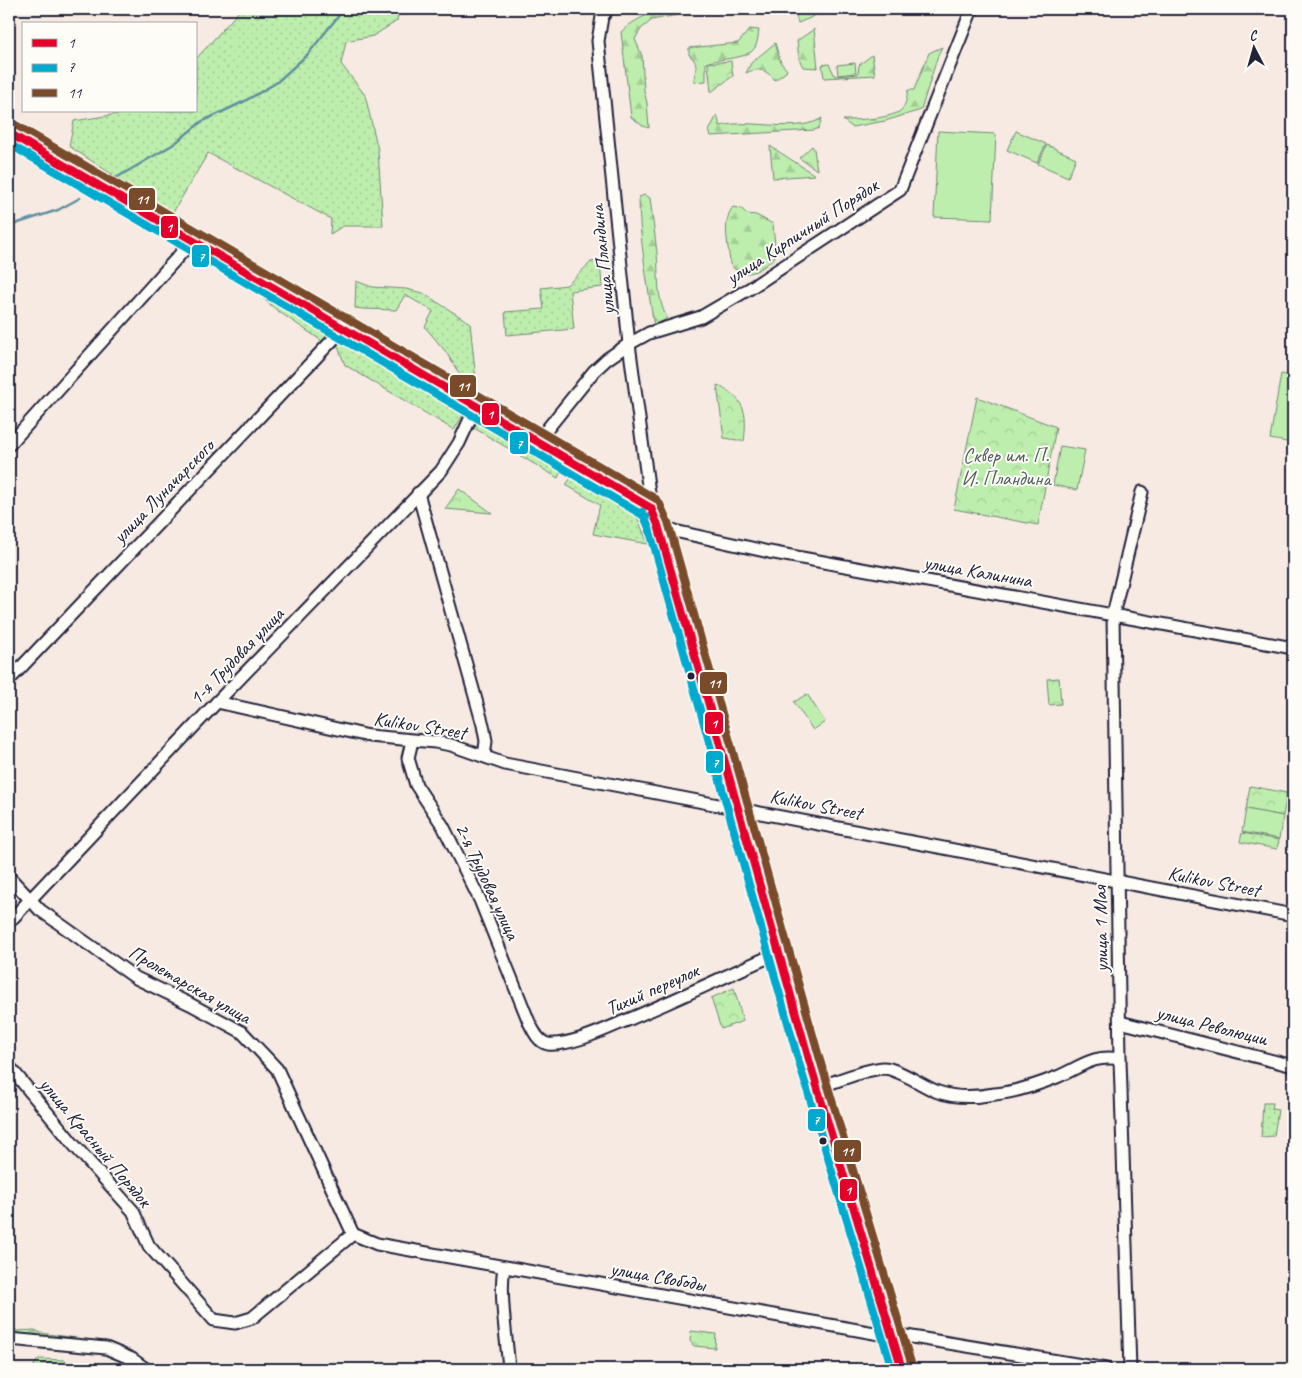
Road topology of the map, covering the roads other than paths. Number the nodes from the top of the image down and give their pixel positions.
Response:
1 (608, 9) edge
2 (972, 9) edge
3 (9, 133) edge
4 (193, 240) junction
5 (344, 328) junction
6 (629, 344) junction
7 (476, 406) junction
8 (536, 443) junction
9 (9, 445) edge
10 (1142, 492) dead end
11 (418, 494) junction
12 (651, 508) junction
13 (658, 526) junction
14 (1113, 615) junction
15 (1293, 648) edge
16 (9, 680) edge
17 (217, 702) junction
18 (412, 741) junction
19 (484, 756) junction
20 (738, 808) junction
21 (9, 877) edge
22 (1118, 881) junction
23 (30, 899) junction
24 (1293, 915) edge
25 (9, 922) edge
26 (778, 953) junction
27 (1120, 1022) junction
28 (538, 1038) joint
29 (1120, 1059) junction
30 (9, 1066) edge
31 (1293, 1066) edge
32 (817, 1088) junction
33 (353, 1234) junction
34 (504, 1268) junction
35 (891, 1336) junction
36 (9, 1339) edge
37 (146, 1369) edge
38 (509, 1369) edge
39 (902, 1369) edge
40 (1106, 1369) edge
41 (1130, 1369) edge

1 - 6 street, улица Пландина
2 - 6 street, улица Кирпичный Порядок
3 - 4 street
4 - 5 street
4 - 9 street
5 - 7 street
5 - 16 street, улица Луначарского
6 - 8 street, улица Кирпичный Порядок
6 - 12 street, улица Пландина
7 - 8 street
7 - 11 street, 1-я Трудовая улица
8 - 12 street
10 - 14 street, улица 1 Мая
11 - 17 street, 1-я Трудовая улица
11 - 19 street
12 - 13 street, улица Пландина
13 - 14 street, улица Калинина
13 - 20 street, улица Пландина
14 - 15 street, улица Калинина
14 - 22 street, улица 1 Мая
17 - 18 street, Kulikov Street
17 - 23 street, 1-я Трудовая улица
18 - 19 street, Kulikov Street
18 - 28 street, 2-я Трудовая улица
19 - 20 street, Kulikov Street
20 - 22 street, Kulikov Street
20 - 26 street, улица Пландина
21 - 23 street, Пролетарская улица
22 - 24 street, Kulikov Street
22 - 27 street, улица 1 Мая
23 - 25 street, 1-я Трудовая улица
23 - 33 street, Пролетарская улица
26 - 28 street, Тихий переулок
26 - 32 street, улица Пландина
27 - 29 street, улица 1 Мая
27 - 31 street, улица Революции
29 - 32 street
29 - 41 street, улица 1 Мая
30 - 33 street, улица Красный Порядок
32 - 35 street, улица Пландина
33 - 34 street, улица Свободы
34 - 35 street, улица Свободы
34 - 38 street
35 - 39 street, улица Пландина
35 - 40 street, улица Свободы
36 - 37 street

